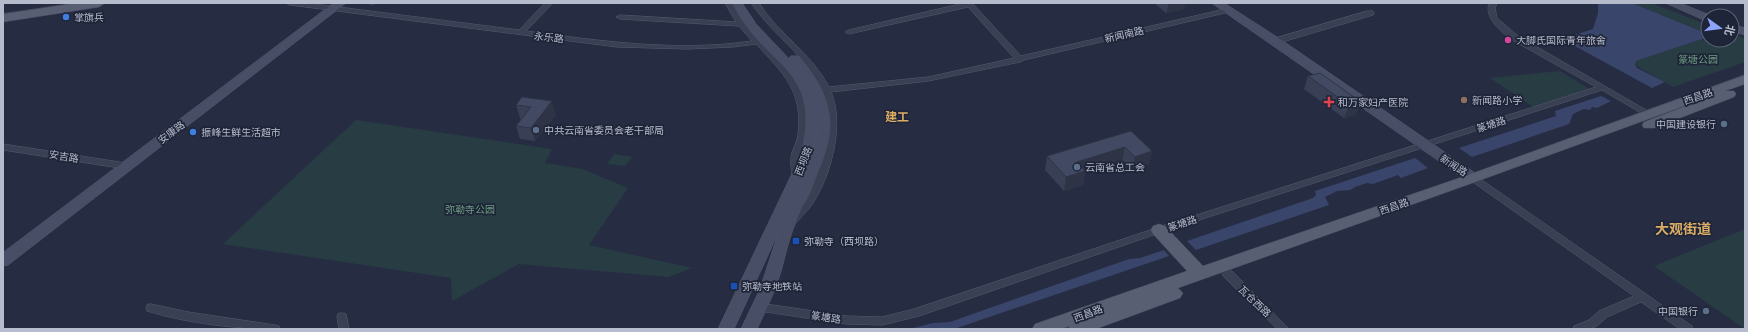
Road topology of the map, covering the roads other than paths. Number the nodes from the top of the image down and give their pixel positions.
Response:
1 (60, 3) edge
2 (99, 3) edge
3 (290, 3) edge
4 (549, 3) edge
5 (729, 3) edge
6 (737, 3) edge
7 (747, 3) edge
8 (755, 3) edge
9 (1217, 3) edge
10 (1492, 3) edge
11 (1671, 3) edge
12 (969, 4) edge
13 (337, 6) edge
14 (1229, 10) junction
15 (3, 12) edge
16 (1370, 12) dead end
17 (1700, 15) edge
18 (620, 17) dead end
19 (3, 18) edge
20 (741, 24) junction
21 (849, 32) dead end
22 (520, 33) junction
23 (761, 41) junction
24 (1276, 41) junction
25 (1020, 60) junction
26 (1745, 80) edge
27 (1601, 88) junction
28 (827, 90) junction
29 (1745, 90) edge
30 (1649, 114) junction
31 (1425, 146) junction
32 (3, 147) edge
33 (126, 166) junction
34 (1478, 181) junction
35 (786, 230) junction
36 (1159, 230) junction
37 (3, 261) edge
38 (1199, 273) junction
39 (1227, 273) junction
40 (1642, 297) junction
41 (759, 307) junction
42 (151, 308) dead end
43 (342, 317) dead end
44 (275, 329) edge
45 (344, 329) edge
46 (726, 329) edge
47 (749, 329) edge
48 (1041, 329) edge
49 (1077, 329) edge
50 (1284, 329) edge
51 (1578, 329) edge
52 (1688, 329) edge

1 - 15 main road
2 - 19 main road
3 - 13 street, 永乐路
4 - 22 street
5 - 20 street
6 - 23 main road, 西坝路
7 - 35 main road, 西坝路
8 - 28 street
9 - 14 main road, 新闻路
10 - 27 street
11 - 17 main road
12 - 21 street
12 - 25 street
13 - 22 street, 永乐路
13 - 33 main road, 安康路
14 - 24 main road, 新闻路
14 - 25 street, 新闻南路
16 - 24 street
18 - 20 street
20 - 23 street
22 - 23 street, 永乐路
23 - 46 main road, 西坝路
24 - 31 main road, 新闻路
25 - 28 street, 新闻南路
26 - 30 main road, 西昌路
27 - 30 street
27 - 31 street, 篆塘路
28 - 35 street
29 - 34 main road, 西昌路
30 - 34 main road, 西昌路
31 - 34 main road, 新闻路
31 - 36 street, 篆塘路
32 - 33 street, 安吉路
33 - 37 main road, 安康路
34 - 38 main road, 西昌路
34 - 39 main road, 西昌路
34 - 40 street, 新闻路
35 - 41 main road, 西坝路
36 - 38 main road
36 - 41 street, 篆塘路
38 - 48 main road, 西昌路
39 - 49 main road, 西昌路
39 - 50 street, 瓦仓西路
40 - 51 street
40 - 52 street, 新闻路
41 - 47 main road, 西坝路
42 - 44 street
43 - 45 street

